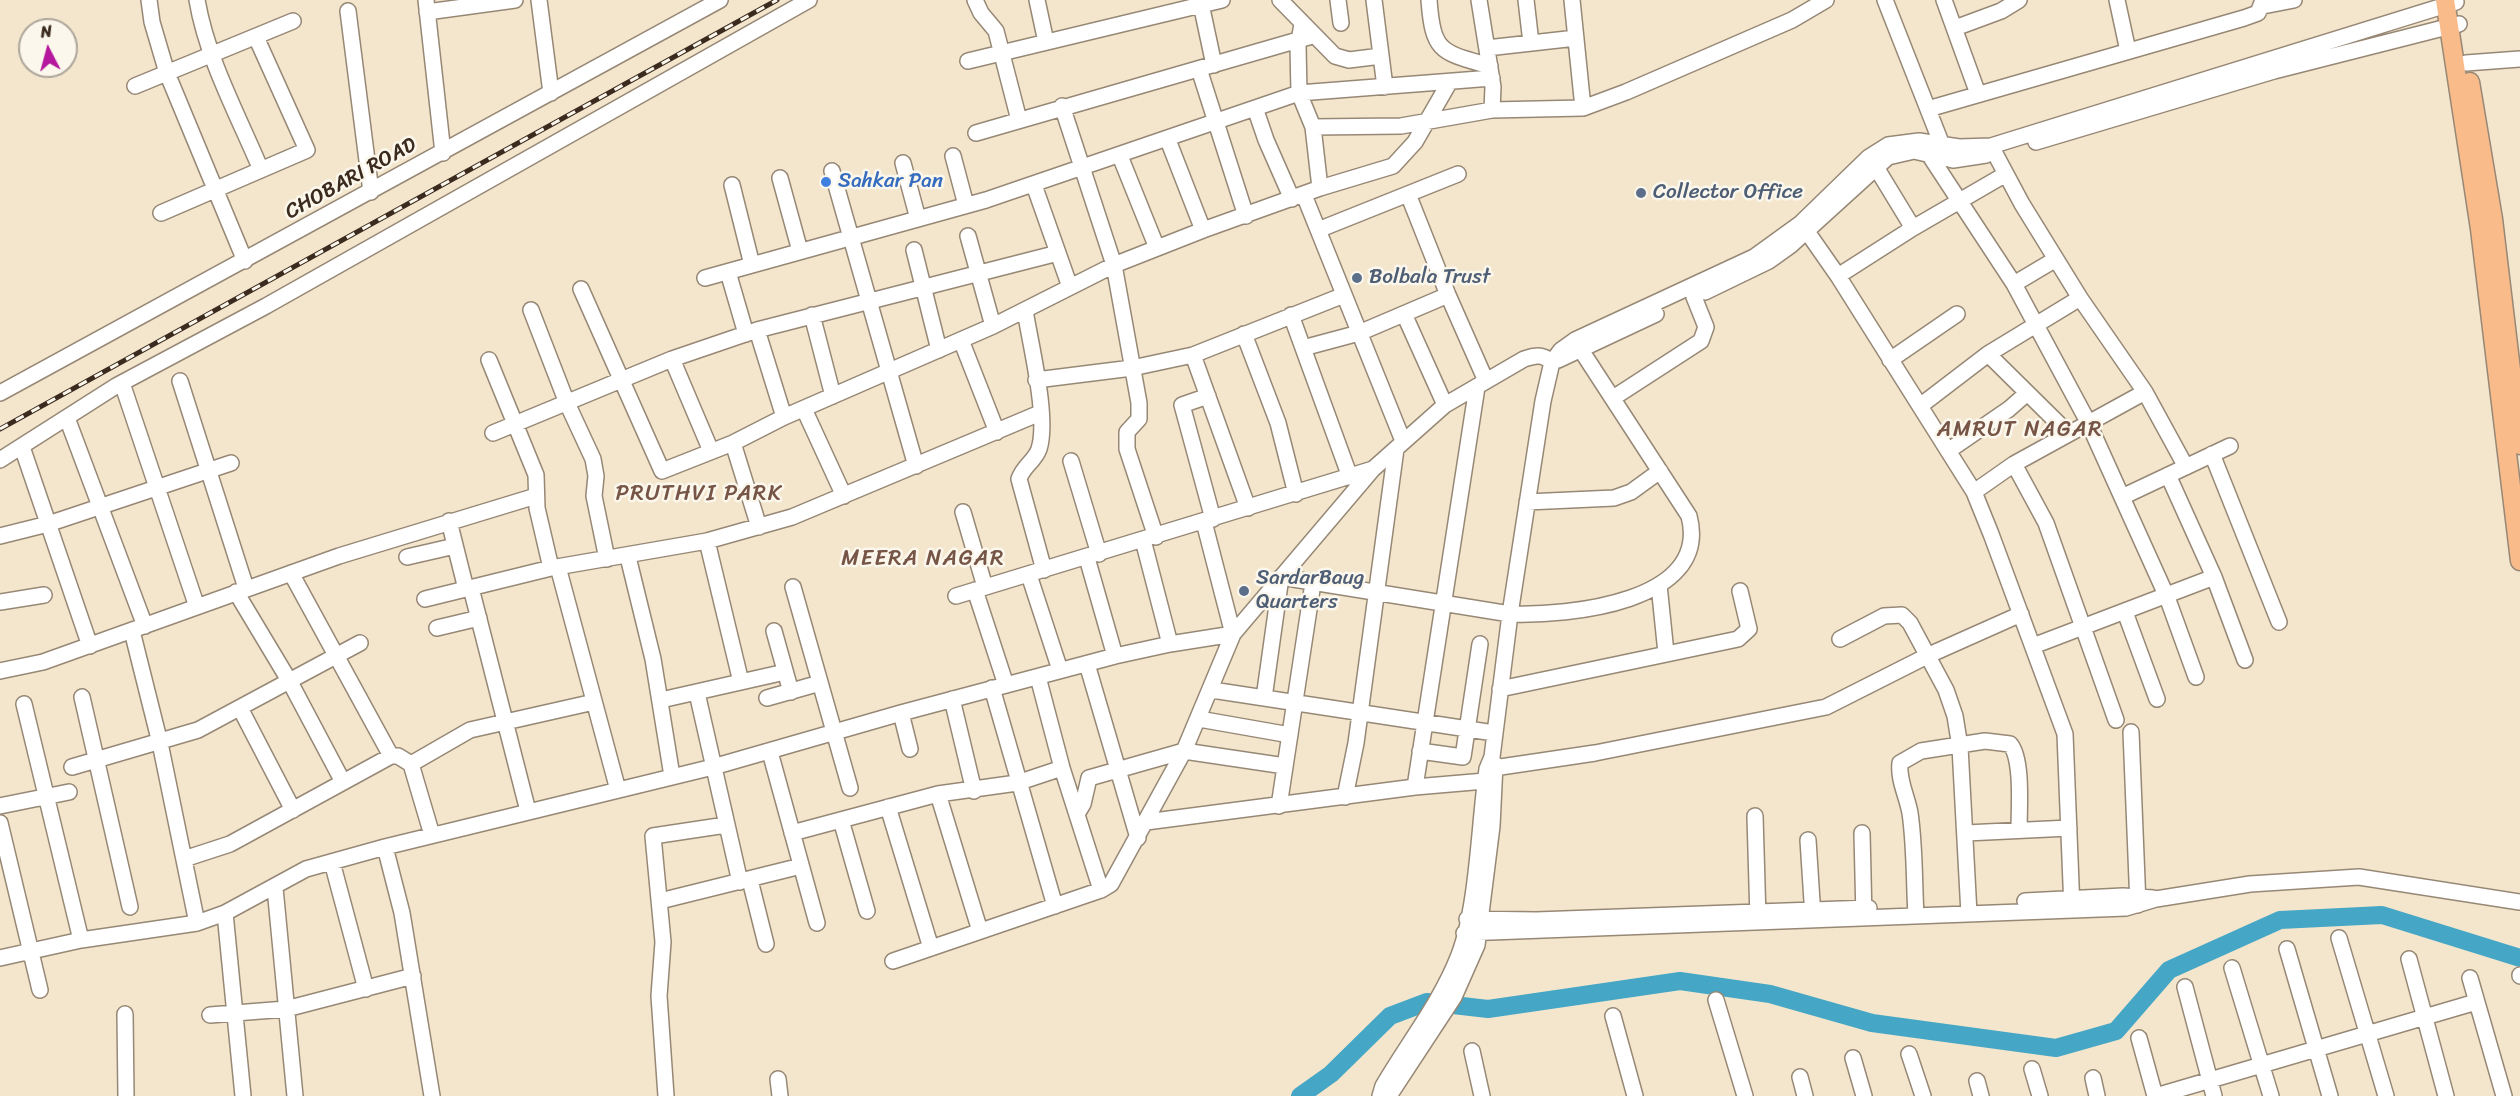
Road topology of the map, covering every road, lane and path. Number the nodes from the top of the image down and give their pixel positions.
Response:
1 (149, 0) edge
2 (197, 0) edge
3 (515, 0) edge
4 (538, 0) edge
5 (720, 0) edge
6 (809, 0) edge
7 (975, 0) edge
8 (1037, 0) edge
9 (1222, 0) edge
10 (1280, 0) edge
11 (1338, 0) edge
12 (1374, 0) edge
13 (1429, 0) edge
14 (1479, 0) edge
15 (1526, 0) edge
16 (1572, 0) edge
17 (1826, 0) edge
18 (1885, 0) edge
19 (1944, 0) edge
20 (2019, 0) edge
21 (2117, 0) edge
22 (2294, 0) edge
23 (485, 2) edge
24 (2451, 2) edge
25 (2263, 3) edge
26 (1201, 4) junction
27 (427, 6) edge
28 (348, 11) dead end
29 (293, 21) dead end
30 (1341, 23) dead end
31 (2454, 25) junction
32 (1955, 28) junction
33 (1304, 33) junction
34 (256, 37) junction
35 (1576, 38) junction
36 (1046, 42) junction
37 (1531, 43) junction
38 (1487, 48) junction
39 (2128, 51) junction
40 (1001, 53) junction
41 (212, 54) junction
42 (1381, 56) junction
43 (2520, 59) edge
44 (968, 61) dead end
45 (2466, 63) junction
46 (1207, 67) junction
47 (1491, 72) junction
48 (167, 73) junction
49 (1449, 83) junction
50 (135, 86) dead end
51 (1384, 87) junction
52 (551, 93) junction
53 (1299, 93) junction
54 (1978, 94) junction
55 (1062, 106) junction
56 (1255, 108) junction
57 (1583, 108) junction
58 (1928, 109) junction
59 (1492, 110) junction
60 (1019, 120) junction
61 (1427, 122) junction
62 (1215, 123) junction
63 (1312, 127) junction
64 (976, 133) dead end
65 (1168, 140) junction
66 (1918, 141) junction
67 (1942, 145) junction
68 (1993, 149) junction
69 (443, 153) junction
70 (1928, 154) junction
71 (953, 156) dead end
72 (1120, 156) junction
73 (1873, 161) junction
74 (903, 163) dead end
75 (1082, 169) junction
76 (261, 170) junction
77 (832, 171) dead end
78 (1458, 174) dead end
79 (2006, 174) junction
80 (780, 178) dead end
81 (732, 185) dead end
82 (1034, 185) junction
83 (1320, 188) junction
84 (213, 190) junction
85 (371, 192) junction
86 (1408, 194) junction
87 (1298, 197) junction
88 (1959, 203) junction
89 (966, 205) junction
90 (161, 213) dead end
91 (1246, 216) junction
92 (918, 219) junction
93 (1804, 227) junction
94 (1913, 228) junction
95 (1203, 230) junction
96 (1317, 230) junction
97 (968, 236) dead end
98 (849, 238) junction
99 (1157, 248) junction
100 (915, 250) dead end
101 (800, 251) junction
102 (1058, 253) junction
103 (2056, 259) junction
104 (244, 261) junction
105 (752, 265) junction
106 (1114, 265) junction
107 (728, 272) junction
108 (978, 274) junction
109 (1838, 276) junction
110 (705, 278) dead end
111 (2014, 284) junction
112 (924, 287) junction
113 (1070, 287) junction
114 (581, 290) dead end
115 (1344, 295) junction
116 (1448, 295) junction
117 (1694, 297) junction
118 (2080, 298) junction
119 (869, 300) junction
120 (531, 310) dead end
121 (1025, 310) junction
122 (1404, 314) junction
123 (1957, 314) dead end
124 (812, 315) junction
125 (1291, 315) junction
126 (2037, 324) junction
127 (993, 326) junction
128 (752, 332) junction
129 (1359, 333) junction
130 (1244, 334) junction
131 (961, 340) junction
132 (1303, 348) junction
133 (939, 350) junction
134 (1581, 350) junction
135 (1988, 354) junction
136 (1193, 356) junction
137 (672, 359) junction
138 (489, 360) dead end
139 (1890, 360) junction
140 (1552, 362) junction
141 (1132, 368) junction
142 (889, 373) junction
143 (1036, 380) junction
144 (180, 381) dead end
145 (621, 381) junction
146 (122, 383) junction
147 (1481, 384) junction
148 (2145, 392) junction
149 (0, 393) edge
150 (2026, 394) junction
151 (833, 396) junction
152 (1208, 396) junction
153 (1613, 398) junction
154 (567, 403) junction
155 (1445, 405) junction
156 (1920, 406) junction
157 (804, 409) junction
158 (1040, 413) junction
159 (784, 417) junction
160 (67, 418) junction
161 (2088, 422) junction
162 (515, 424) junction
163 (997, 432) junction
164 (493, 433) dead end
165 (2068, 433) junction
166 (733, 443) junction
167 (1400, 445) junction
168 (2520, 445) edge
169 (2230, 446) dead end
170 (22, 447) junction
171 (711, 451) junction
172 (1948, 451) junction
173 (2212, 454) junction
174 (0, 460) edge
175 (1071, 461) dead end
176 (231, 463) dead end
177 (2014, 464) junction
178 (916, 466) junction
179 (2186, 467) junction
180 (1373, 469) junction
181 (208, 470) junction
182 (1660, 471) junction
183 (2168, 476) junction
184 (1350, 477) junction
185 (157, 486) junction
186 (1974, 492) junction
187 (1296, 494) junction
188 (536, 496) junction
189 (844, 496) junction
190 (2122, 497) junction
191 (1527, 502) junction
192 (100, 506) junction
193 (1248, 508) junction
194 (963, 512) dead end
195 (1208, 520) junction
196 (449, 521) junction
197 (48, 524) junction
198 (759, 526) junction
199 (0, 536) edge
200 (1149, 538) junction
201 (707, 541) junction
202 (455, 546) junction
203 (628, 556) junction
204 (1093, 556) junction
205 (407, 557) dead end
206 (607, 560) junction
207 (2520, 561) edge
208 (555, 567) junction
209 (1044, 570) junction
210 (291, 573) junction
211 (1029, 574) junction
212 (1281, 577) junction
213 (2214, 577) junction
214 (1313, 583) junction
215 (1659, 585) junction
216 (793, 587) dead end
217 (469, 588) junction
218 (980, 589) junction
219 (241, 590) junction
220 (1740, 591) dead end
221 (1377, 594) junction
222 (44, 595) dead end
223 (956, 596) dead end
224 (2167, 597) junction
225 (425, 599) dead end
226 (0, 602) edge
227 (1443, 602) junction
228 (197, 606) junction
229 (2125, 612) junction
230 (1510, 614) junction
231 (2021, 614) junction
232 (479, 618) junction
233 (2279, 622) dead end
234 (139, 628) junction
235 (437, 628) dead end
236 (2082, 628) junction
237 (774, 631) dead end
238 (1233, 634) junction
239 (1840, 639) dead end
240 (360, 643) dead end
241 (1170, 644) junction
242 (1479, 644) dead end
243 (90, 646) junction
244 (2033, 646) junction
245 (1666, 653) junction
246 (1929, 655) junction
247 (337, 656) junction
248 (1115, 656) junction
249 (2245, 660) dead end
250 (1087, 664) junction
251 (1060, 670) junction
252 (0, 671) edge
253 (785, 672) junction
254 (1038, 677) junction
255 (2196, 677) dead end
256 (290, 682) junction
257 (741, 682) junction
258 (820, 683) junction
259 (999, 687) junction
260 (1500, 689) junction
261 (1212, 690) junction
262 (791, 692) junction
263 (697, 693) junction
264 (82, 697) dead end
265 (767, 698) dead end
266 (1264, 698) junction
267 (952, 699) junction
268 (2157, 699) dead end
269 (661, 700) junction
270 (594, 702) junction
271 (1294, 702) junction
272 (24, 704) dead end
273 (240, 708) junction
274 (1360, 712) junction
275 (901, 713) junction
276 (1199, 719) junction
277 (2116, 720) dead end
278 (505, 723) junction
279 (1424, 723) junction
280 (1468, 729) junction
281 (2131, 732) dead end
282 (834, 734) junction
283 (1494, 734) junction
284 (1290, 735) junction
285 (160, 743) junction
286 (1960, 747) junction
287 (910, 749) dead end
288 (1420, 751) junction
289 (770, 752) junction
290 (1184, 752) junction
291 (391, 756) junction
292 (96, 760) junction
293 (411, 764) junction
294 (72, 766) dead end
295 (1285, 766) junction
296 (713, 768) junction
297 (1062, 768) junction
298 (1117, 768) junction
299 (1490, 769) junction
300 (672, 776) junction
301 (343, 782) junction
302 (1017, 783) junction
303 (1415, 787) junction
304 (850, 788) dead end
305 (618, 790) junction
306 (974, 791) junction
307 (69, 792) dead end
308 (938, 794) junction
309 (46, 796) junction
310 (1346, 797) junction
311 (0, 806) edge
312 (1279, 806) junction
313 (888, 807) junction
314 (293, 810) junction
315 (528, 811) junction
316 (1077, 814) junction
317 (1755, 816) dead end
318 (841, 820) junction
319 (1146, 822) junction
320 (0, 823) edge
321 (726, 825) junction
322 (2069, 828) junction
323 (2019, 830) junction
324 (792, 833) junction
325 (1862, 833) dead end
326 (1966, 833) junction
327 (432, 835) junction
328 (1138, 837) junction
329 (1808, 840) dead end
330 (385, 847) junction
331 (184, 860) junction
332 (332, 862) junction
333 (801, 866) junction
334 (745, 881) junction
335 (275, 888) junction
336 (1101, 890) junction
337 (660, 900) junction
338 (2138, 900) junction
339 (2520, 902) edge
340 (2072, 904) junction
341 (1055, 906) junction
342 (130, 907) dead end
343 (1969, 909) junction
344 (867, 911) dead end
345 (1916, 911) junction
346 (225, 913) junction
347 (1864, 913) junction
348 (1813, 915) junction
349 (1758, 917) junction
350 (197, 923) junction
351 (817, 923) dead end
352 (1473, 926) junction
353 (980, 931) junction
354 (2339, 938) dead end
355 (81, 940) junction
356 (766, 944) dead end
357 (931, 948) junction
358 (2287, 949) dead end
359 (31, 952) junction
360 (0, 958) edge
361 (2409, 959) dead end
362 (893, 961) dead end
363 (2232, 969) dead end
364 (413, 976) junction
365 (2469, 978) dead end
366 (2185, 987) dead end
367 (366, 989) junction
368 (40, 990) dead end
369 (1716, 1000) dead end
370 (2476, 1002) junction
371 (286, 1009) junction
372 (234, 1013) junction
373 (125, 1014) dead end
374 (210, 1015) dead end
375 (1613, 1016) dead end
376 (2424, 1017) junction
377 (2368, 1034) junction
378 (2139, 1038) dead end
379 (2316, 1049) junction
380 (1412, 1050) junction
381 (1472, 1051) dead end
382 (1909, 1054) dead end
383 (1853, 1058) dead end
384 (2262, 1065) junction
385 (2032, 1068) dead end
386 (1399, 1070) junction
387 (1800, 1077) dead end
388 (2093, 1078) dead end
389 (778, 1079) dead end
390 (2209, 1080) junction
391 (126, 1096) edge
392 (243, 1096) edge
393 (295, 1096) edge
394 (432, 1096) edge
395 (666, 1096) edge
396 (780, 1096) edge
397 (1380, 1096) edge
398 (1389, 1096) edge
399 (1482, 1096) edge
400 (1635, 1096) edge
401 (1745, 1096) edge
402 (1805, 1096) edge
403 (1864, 1096) edge
404 (1923, 1096) edge
405 (2040, 1096) edge
406 (2097, 1096) edge
407 (2156, 1096) edge
408 (2214, 1096) edge
409 (2271, 1096) edge
410 (2330, 1096) edge
411 (2386, 1096) edge
412 (2446, 1096) edge
413 (2504, 1096) edge

1 - 48 street
2 - 41 street
3 - 23 street
4 - 52 street
5 - 52 street, CHOBARI ROAD
6 - 146 street
7 - 40 street
8 - 36 street
9 - 26 street
10 - 33 street
11 - 30 street
12 - 42 street
13 - 47 street
14 - 38 street
15 - 37 street
16 - 35 street
17 - 57 street
18 - 58 street
19 - 32 street
20 - 32 street
21 - 39 street
22 - 25 street
23 - 27 street
24 - 31 main road
24 - 68 street
25 - 39 street
26 - 36 street
26 - 46 street
27 - 69 street
28 - 85 street
29 - 34 street
31 - 45 main road
31 - 68 street
31 - 207 main road
32 - 54 street
33 - 42 street
33 - 46 street
33 - 53 street
34 - 41 street
34 - 76 street
35 - 37 street
35 - 57 street
36 - 40 street
37 - 38 street
38 - 47 street
39 - 54 street
40 - 44 street
40 - 60 street
41 - 48 street
41 - 76 street
42 - 51 street
43 - 45 street
45 - 168 main road
46 - 55 street
46 - 62 street
47 - 49 street
47 - 59 street
48 - 50 street
48 - 84 street
49 - 51 street
49 - 61 street
51 - 53 street
52 - 69 street, CHOBARI ROAD
53 - 56 street
53 - 63 street
54 - 58 street
55 - 60 street
55 - 75 street
56 - 62 street
56 - 87 street
57 - 59 street
58 - 67 street
59 - 61 street
60 - 64 street
61 - 63 street
61 - 83 street
62 - 65 street
62 - 91 street
63 - 83 street
65 - 72 street
65 - 95 street
66 - 67 street
66 - 70 street
66 - 73 street
67 - 68 street
68 - 70 street
68 - 79 street
69 - 85 street, CHOBARI ROAD
70 - 73 street
70 - 88 street
71 - 89 street
72 - 75 street
72 - 99 street
73 - 93 street
73 - 94 street
74 - 92 street
75 - 82 street
75 - 106 street
76 - 84 street
77 - 98 street
78 - 86 street
79 - 88 street
79 - 103 street
80 - 101 street
81 - 105 street
82 - 89 street
82 - 102 street
83 - 87 street
84 - 90 street
84 - 104 street
85 - 104 street, CHOBARI ROAD
86 - 96 street
86 - 116 street
87 - 91 street
87 - 96 street
88 - 94 street
88 - 111 street
89 - 92 street
91 - 95 street
92 - 98 street
93 - 109 street
93 - 117 street
93 - 140 street
94 - 109 street
95 - 99 street
96 - 115 street
97 - 108 street
98 - 101 street
98 - 119 street
99 - 106 street
100 - 112 street
101 - 105 street
102 - 108 street
102 - 113 street
103 - 111 street
103 - 118 street
104 - 149 street, CHOBARI ROAD
105 - 107 street
106 - 113 street
106 - 141 street
107 - 110 street
107 - 128 street
108 - 112 street
108 - 127 street
109 - 139 street
111 - 126 street
112 - 119 street
112 - 133 street
113 - 121 street
114 - 145 street
115 - 125 street
115 - 129 street
116 - 122 street
116 - 147 street
117 - 134 street
117 - 153 street
118 - 126 street
118 - 148 street
119 - 124 street
119 - 142 street
120 - 154 street
121 - 127 street
121 - 143 street
122 - 129 street
122 - 155 street
123 - 139 street
124 - 128 street
124 - 151 street
125 - 130 street
125 - 132 street
126 - 135 street
126 - 161 street
127 - 131 street
128 - 137 street
128 - 159 street
129 - 132 street
129 - 167 street
130 - 136 street
130 - 187 street
131 - 133 street
131 - 163 street
132 - 184 street
133 - 142 street
134 - 140 street
134 - 153 street
135 - 150 street
135 - 156 street
136 - 141 street
136 - 152 street
137 - 145 street
137 - 171 street
138 - 162 street
139 - 156 street
140 - 147 street
140 - 191 street
141 - 143 street
141 - 200 street
142 - 151 street
142 - 178 street
143 - 158 street
144 - 181 street
145 - 154 street
145 - 171 street
146 - 160 street
146 - 185 street
147 - 155 street
147 - 227 street
148 - 161 street
148 - 179 street
150 - 165 street
150 - 172 street
151 - 157 street
152 - 193 street
152 - 195 street
153 - 182 street
154 - 162 street
154 - 206 street
155 - 167 street
156 - 172 street
157 - 159 street
157 - 189 street
158 - 163 street
158 - 209 street
159 - 166 street
160 - 170 street
160 - 192 street
161 - 165 street
161 - 190 street
162 - 164 street
162 - 188 street
163 - 178 street
165 - 177 street
166 - 171 street
166 - 198 street
167 - 180 street
167 - 221 street
169 - 173 street
170 - 174 street
170 - 197 street
172 - 186 street
173 - 179 street
173 - 233 street
175 - 204 street
176 - 181 street
177 - 186 street
177 - 236 street
178 - 189 street
179 - 183 street
180 - 184 street
180 - 212 street
181 - 185 street
181 - 219 street
182 - 191 street
182 - 215 street
183 - 190 street
183 - 213 street
184 - 187 street
185 - 192 street
185 - 228 street
186 - 231 street
187 - 193 street
188 - 196 street
188 - 208 street
189 - 198 street
190 - 224 street
191 - 230 street
192 - 197 street
192 - 234 street
193 - 195 street
194 - 218 street
195 - 200 street
195 - 238 street
196 - 202 street
196 - 210 street
197 - 199 street
197 - 243 street
198 - 201 street
200 - 204 street
200 - 241 street
201 - 203 street
201 - 257 street
202 - 205 street
202 - 217 street
203 - 206 street
203 - 269 street
204 - 209 street
204 - 248 street
206 - 208 street
208 - 217 street
208 - 270 street
209 - 211 street
210 - 219 street
210 - 247 street
211 - 218 street
211 - 251 street
212 - 214 street
212 - 238 street
212 - 266 street
213 - 224 street
213 - 249 street
214 - 221 street
214 - 271 street
215 - 230 street
215 - 245 street
216 - 258 street
217 - 225 street
217 - 232 street
218 - 223 street
218 - 259 street
219 - 228 street
219 - 256 street
220 - 245 street
221 - 227 street
221 - 274 street
222 - 226 street
224 - 229 street
224 - 255 street
227 - 230 street
227 - 279 street
228 - 234 street
229 - 236 street
229 - 268 street
230 - 260 street
231 - 244 street
231 - 246 street
232 - 235 street
232 - 278 street
234 - 243 street
234 - 285 street
236 - 244 street
236 - 277 street
237 - 253 street
238 - 241 street
238 - 261 street
239 - 246 street
240 - 247 street
241 - 248 street
242 - 280 street
243 - 252 street
244 - 322 street
245 - 260 street
246 - 286 street
246 - 299 street
247 - 256 street
247 - 291 street
248 - 250 street
250 - 251 street
250 - 298 street
251 - 254 street
253 - 257 street
253 - 262 street
254 - 259 street
254 - 297 street
256 - 273 street
256 - 301 street
257 - 263 street
258 - 262 street
258 - 282 street
259 - 267 street
259 - 302 street
260 - 283 street
261 - 266 street
261 - 276 street
262 - 265 street
263 - 269 street
263 - 296 street
264 - 292 street
266 - 271 street
267 - 275 street
267 - 306 street
269 - 300 street
270 - 278 street
270 - 305 street
271 - 274 street
271 - 284 street
272 - 309 street
273 - 285 street
273 - 314 street
274 - 279 street
274 - 310 street
275 - 282 street
275 - 287 street
276 - 284 street
276 - 290 street
278 - 293 street
278 - 315 street
279 - 280 street
279 - 288 street
280 - 283 street
280 - 288 street
281 - 338 street
282 - 289 street
282 - 304 street
283 - 299 street
284 - 295 street
285 - 292 street
285 - 331 street
286 - 323 street
286 - 326 street
286 - 345 street
288 - 303 street
289 - 296 street
289 - 324 street
290 - 295 street
290 - 298 street
290 - 319 street
291 - 293 street
291 - 301 street
292 - 294 street
292 - 342 street
293 - 327 street
295 - 312 street
296 - 300 street
296 - 321 street
297 - 302 street
297 - 316 street
298 - 316 street
298 - 328 street
299 - 303 street
299 - 352 street
300 - 305 street
301 - 314 street
302 - 306 street
302 - 341 street
303 - 310 street
305 - 315 street
306 - 308 street
307 - 309 street
308 - 313 street
308 - 353 street
309 - 311 street
309 - 355 street
310 - 312 street
312 - 319 street
313 - 318 street
313 - 357 street
314 - 331 street
315 - 327 street
316 - 336 street
317 - 349 street
318 - 324 street
318 - 344 street
319 - 328 street
320 - 359 street
321 - 334 street
321 - 337 street
322 - 323 street
322 - 340 street
323 - 326 street
324 - 333 street
325 - 347 street
326 - 343 street
327 - 330 street
328 - 336 street
329 - 348 street
330 - 332 street
330 - 364 street
331 - 350 street
332 - 335 street
332 - 367 street
333 - 334 street
333 - 351 street
334 - 337 street
334 - 356 street
335 - 346 street
335 - 371 street
336 - 341 street
337 - 395 street
338 - 339 street
338 - 340 street
340 - 343 street
341 - 353 street
343 - 345 street
345 - 347 street
346 - 350 street
346 - 372 street
347 - 348 street
348 - 349 street
349 - 352 street
350 - 355 street
352 - 380 street
352 - 380 street
353 - 357 street
354 - 377 street
355 - 359 street
357 - 362 street
358 - 379 street
359 - 360 street
359 - 368 street
361 - 376 street
363 - 384 street
364 - 367 street
364 - 394 street
365 - 370 street
366 - 390 street
367 - 371 street
369 - 401 street
370 - 376 street
370 - 413 street
371 - 372 street
371 - 393 street
372 - 374 street
372 - 392 street
373 - 391 street
375 - 400 street
376 - 377 street
376 - 412 street
377 - 379 street
377 - 411 street
378 - 407 street
379 - 384 street
379 - 410 street
380 - 386 street
381 - 399 street
382 - 404 street
383 - 403 street
384 - 390 street
384 - 409 street
385 - 405 street
386 - 397 street
386 - 398 street
387 - 402 street
388 - 406 street
389 - 396 street
390 - 407 street
390 - 408 street

